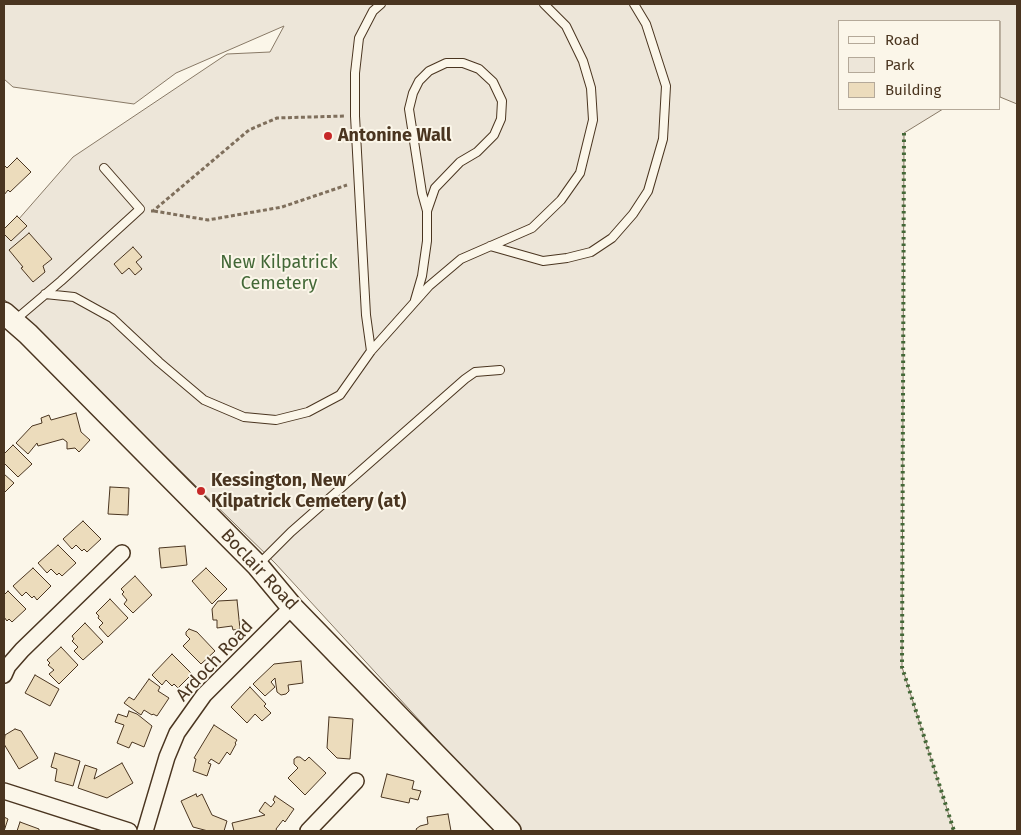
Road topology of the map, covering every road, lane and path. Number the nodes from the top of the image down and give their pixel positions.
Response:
1 (382, 4) edge
2 (544, 4) edge
3 (634, 4) edge
4 (355, 116) junction
5 (104, 168) dead end
6 (359, 181) junction
7 (140, 209) junction
8 (153, 211) junction
9 (427, 211) junction
10 (490, 246) junction
11 (45, 294) junction
12 (414, 302) junction
13 (8, 317) edge
14 (371, 351) junction
15 (500, 370) dead end
16 (122, 553) dead end
17 (257, 565) junction
18 (292, 607) junction
19 (4, 675) edge
20 (356, 781) dead end
21 (4, 791) edge
22 (129, 831) edge
23 (145, 831) edge
24 (308, 831) edge
25 (510, 831) edge

1 - 4 lane
2 - 10 lane
3 - 10 lane
4 - 6 lane
4 - 8 path
5 - 7 lane
6 - 8 path
6 - 14 lane
7 - 8 path
7 - 11 lane
9 - 9 lane
9 - 12 lane
10 - 12 lane
11 - 13 lane
11 - 14 lane
12 - 14 lane
13 - 17 main road, Boclair Road
15 - 17 lane
16 - 19 street
17 - 18 main road, Boclair Road
18 - 23 street, Ardoch Road
18 - 25 main road, Boclair Road
20 - 24 street
21 - 22 street

